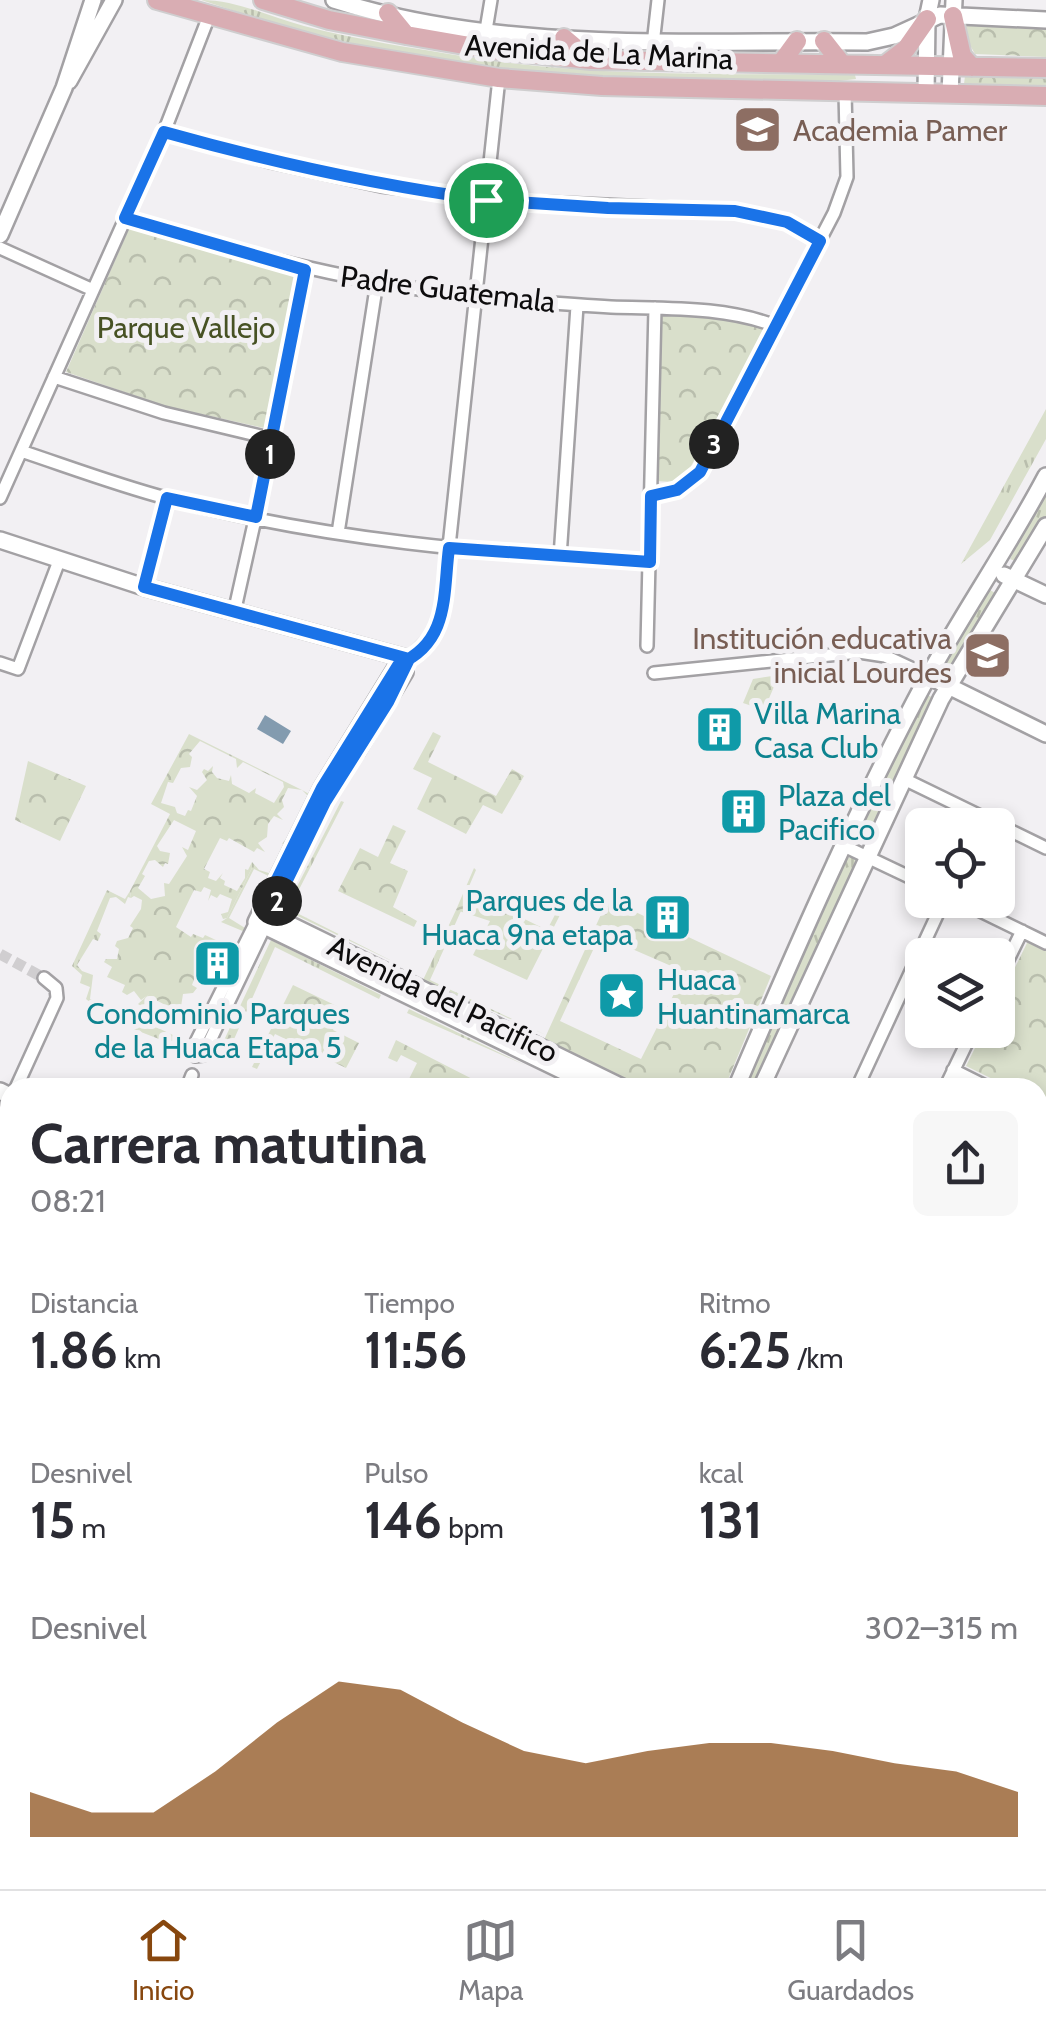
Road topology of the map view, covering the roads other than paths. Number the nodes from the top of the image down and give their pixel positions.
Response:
1 (93, 0) edge
2 (114, 0) edge
3 (157, 0) edge
4 (263, 0) edge
5 (334, 0) edge
6 (491, 0) edge
7 (658, 0) edge
8 (931, 0) edge
9 (954, 8) edge
10 (388, 13) junction
11 (210, 16) junction
12 (927, 19) junction
13 (1046, 20) edge
14 (486, 30) junction
15 (406, 35) junction
16 (564, 38) junction
17 (797, 41) junction
18 (652, 42) junction
19 (824, 42) junction
20 (591, 60) junction
21 (651, 62) junction
22 (781, 63) junction
23 (842, 64) junction
24 (884, 64) junction
25 (926, 65) junction
26 (952, 66) junction
27 (972, 67) junction
28 (1046, 68) edge
29 (498, 78) junction
30 (64, 88) junction
31 (845, 92) junction
32 (926, 94) junction
33 (950, 94) junction
34 (1046, 96) edge
35 (164, 132) junction
36 (486, 200) junction
37 (125, 218) junction
38 (1, 230) edge
39 (820, 241) junction
40 (0, 248) edge
41 (305, 270) junction
42 (377, 282) junction
43 (94, 290) junction
44 (476, 296) junction
45 (577, 306) junction
46 (655, 308) junction
47 (776, 326) junction
48 (54, 378) junction
49 (273, 439) junction
50 (21, 451) junction
51 (1046, 476) edge
52 (651, 496) junction
53 (0, 498) edge
54 (167, 498) junction
55 (256, 517) junction
56 (1046, 526) edge
57 (338, 533) junction
58 (0, 540) edge
59 (449, 548) junction
60 (560, 557) junction
61 (59, 561) junction
62 (650, 562) junction
63 (994, 569) junction
64 (1014, 580) junction
65 (144, 587) junction
66 (1046, 595) edge
67 (234, 612) junction
68 (647, 646) dead end
69 (409, 659) junction
70 (0, 662) edge
71 (654, 673) dead end
72 (928, 676) junction
73 (948, 686) junction
74 (1046, 734) edge
75 (911, 783) junction
76 (844, 846) junction
77 (1046, 848) edge
78 (868, 856) junction
79 (905, 874) edge
80 (263, 918) junction
81 (936, 918) edge
82 (995, 918) edge
83 (1022, 931) junction
84 (1046, 943) edge
85 (1015, 945) edge
86 (44, 978) dead end
87 (964, 1048) edge
88 (953, 1070) junction
89 (192, 1075) dead end
90 (21, 1078) edge
91 (191, 1078) edge
92 (578, 1078) edge
93 (603, 1078) edge
94 (740, 1078) edge
95 (766, 1078) edge
96 (862, 1078) edge
97 (949, 1078) edge
98 (969, 1078) edge

1 - 30 street
2 - 30 street
3 - 11 main road, Avenida de La Marina
4 - 15 main road, Avenida de La Marina
5 - 10 street, Avenida de La Marina
6 - 14 street
7 - 18 street
8 - 12 street
9 - 12 street, Avenida de La Marina
9 - 13 street, Avenida de La Marina
9 - 26 street
9 - 27 main road
10 - 14 street, Avenida de La Marina
10 - 15 main road
11 - 29 main road, Avenida de La Marina
11 - 35 street
12 - 19 street, Avenida de La Marina
12 - 24 main road
12 - 25 street
14 - 16 street, Avenida de La Marina
15 - 20 main road, Avenida de La Marina
16 - 18 street, Avenida de La Marina
16 - 20 main road
17 - 18 street, Avenida de La Marina
17 - 19 street, Avenida de La Marina
17 - 22 main road
18 - 21 street
19 - 23 main road
20 - 21 main road, Avenida de La Marina
21 - 22 main road, Avenida de La Marina
22 - 23 main road, Avenida de La Marina
23 - 24 main road, Avenida de La Marina
24 - 25 main road, Avenida de La Marina
25 - 26 main road, Avenida de La Marina
25 - 32 street
26 - 27 main road, Avenida de La Marina
26 - 33 street
27 - 28 main road, Avenida de La Marina
29 - 31 main road, Avenida de La Marina
29 - 36 street
30 - 38 street
31 - 32 main road, Avenida de La Marina
31 - 39 street
32 - 33 main road, Avenida de La Marina
33 - 34 main road, Avenida de La Marina
35 - 36 street
35 - 37 street
36 - 39 street
36 - 44 street
37 - 41 street, Padre Guatemala
37 - 43 street
39 - 47 street
40 - 43 street
41 - 42 street, Padre Guatemala
41 - 49 street
42 - 44 street, Padre Guatemala
42 - 57 street
43 - 48 street
44 - 45 street, Padre Guatemala
44 - 59 street
45 - 46 street, Padre Guatemala
45 - 60 street
46 - 47 street, Padre Guatemala
46 - 52 street
47 - 52 street
48 - 49 street
48 - 50 street
49 - 55 street
50 - 53 street
50 - 54 street
51 - 63 street
52 - 62 street
54 - 55 street
54 - 65 street
55 - 57 street
55 - 67 street
56 - 64 street
57 - 59 street
58 - 61 street
59 - 60 street
59 - 69 street
60 - 62 street
61 - 65 street
61 - 70 street
62 - 68 street
63 - 64 street
63 - 72 street
64 - 66 street
64 - 73 street
65 - 67 street
67 - 69 street
69 - 80 street
71 - 72 street
72 - 73 street
72 - 76 street
73 - 74 street
73 - 75 street
75 - 77 street
75 - 78 street
76 - 78 street
76 - 94 street
78 - 79 street
78 - 95 street
80 - 80 street
80 - 92 street, Avenida del Pacifico
80 - 93 street, Avenida del Pacifico
81 - 96 street
82 - 83 street
83 - 84 street
83 - 85 street
86 - 90 street
87 - 88 street
88 - 97 street
88 - 98 street
89 - 91 street

